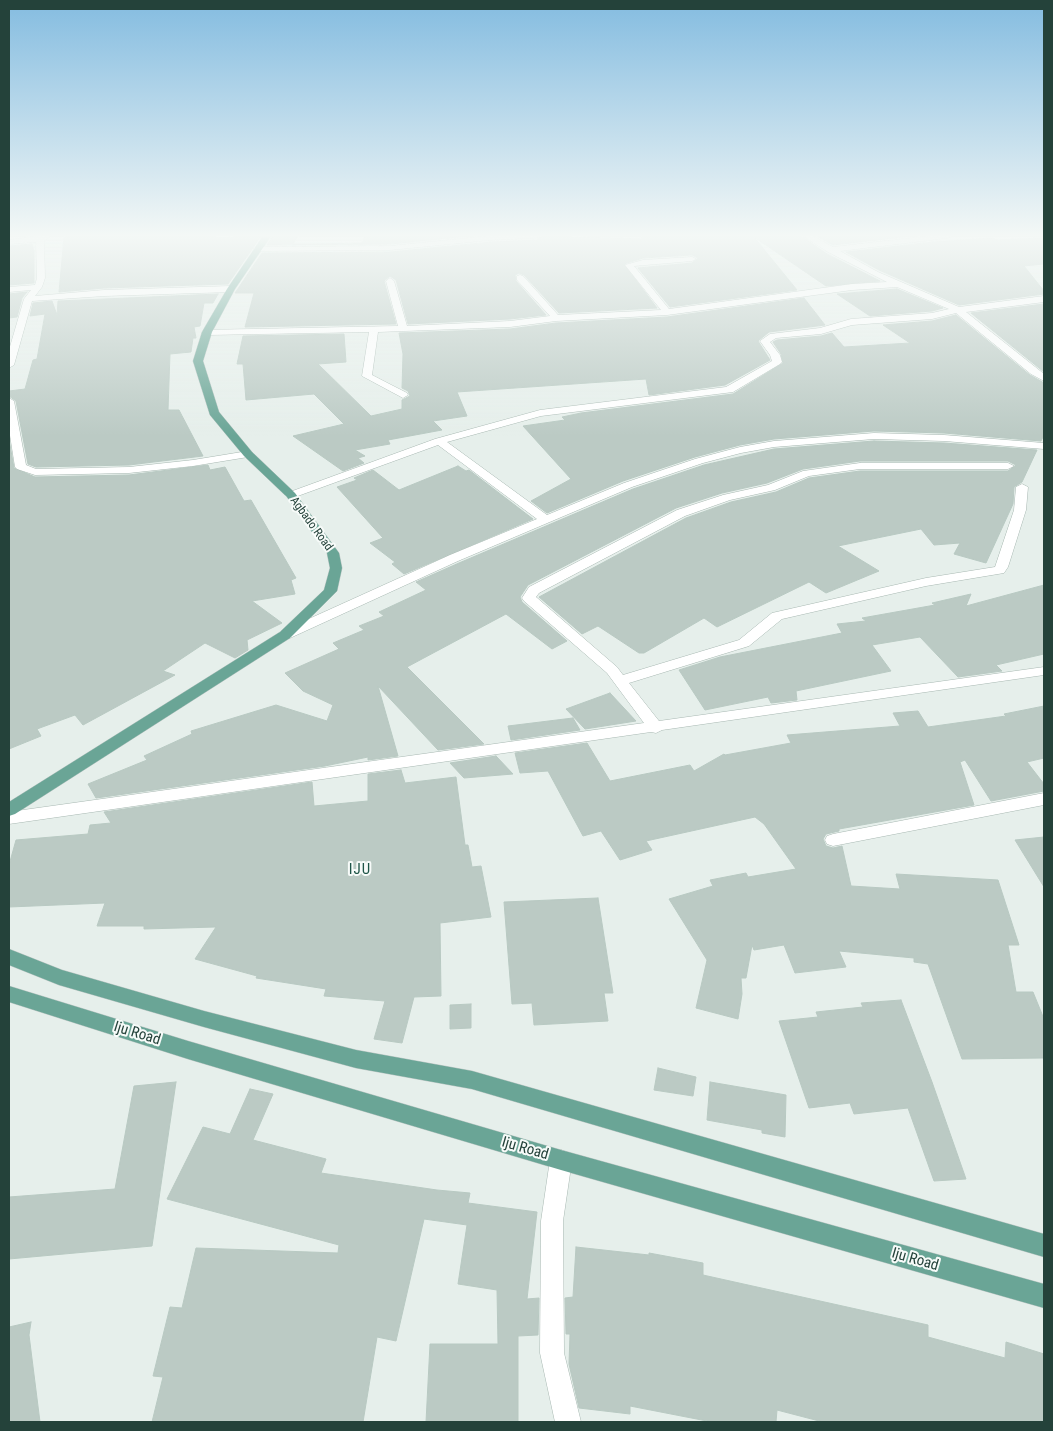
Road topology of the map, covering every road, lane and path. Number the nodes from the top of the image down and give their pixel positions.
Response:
1 (27, 303) edge
2 (223, 303) edge
3 (396, 303) edge
4 (542, 303) edge
5 (660, 303) edge
6 (735, 303) edge
7 (941, 303) edge
8 (1014, 303) edge
9 (958, 310) junction
10 (667, 312) junction
11 (556, 318) junction
12 (403, 329) junction
13 (374, 330) junction
14 (206, 332) junction
15 (9, 365) edge
16 (1044, 378) edge
17 (403, 395) dead end
18 (9, 401) edge
19 (439, 441) junction
20 (1044, 446) edge
21 (248, 454) junction
22 (1008, 466) dead end
23 (15, 468) edge
24 (1022, 487) dead end
25 (291, 495) junction
26 (545, 520) junction
27 (285, 635) junction
28 (1044, 671) edge
29 (620, 681) junction
30 (656, 728) junction
31 (1044, 798) edge
32 (9, 810) edge
33 (9, 818) edge
34 (833, 840) dead end
35 (9, 957) edge
36 (9, 994) edge
37 (561, 1160) junction
38 (1044, 1246) edge
39 (1044, 1296) edge
40 (568, 1422) edge

1 - 15 street
2 - 14 main road, Agbado Road
3 - 12 street
4 - 11 street
5 - 10 street
6 - 10 street
7 - 9 street
8 - 9 street
9 - 16 street
9 - 19 street
10 - 11 street
11 - 12 street
12 - 13 street
13 - 14 street
13 - 17 street
14 - 21 main road, Agbado Road
18 - 23 street
19 - 25 street
19 - 26 street
20 - 26 street
21 - 23 street
21 - 25 main road, Agbado Road
22 - 29 street
24 - 29 street
25 - 27 main road, Agbado Road
26 - 27 street
27 - 32 main road, Agbado Road
28 - 30 street
29 - 30 street
30 - 33 street
31 - 34 street
35 - 38 main road
36 - 37 main road, Iju Road
37 - 39 main road, Iju Road
37 - 40 street

